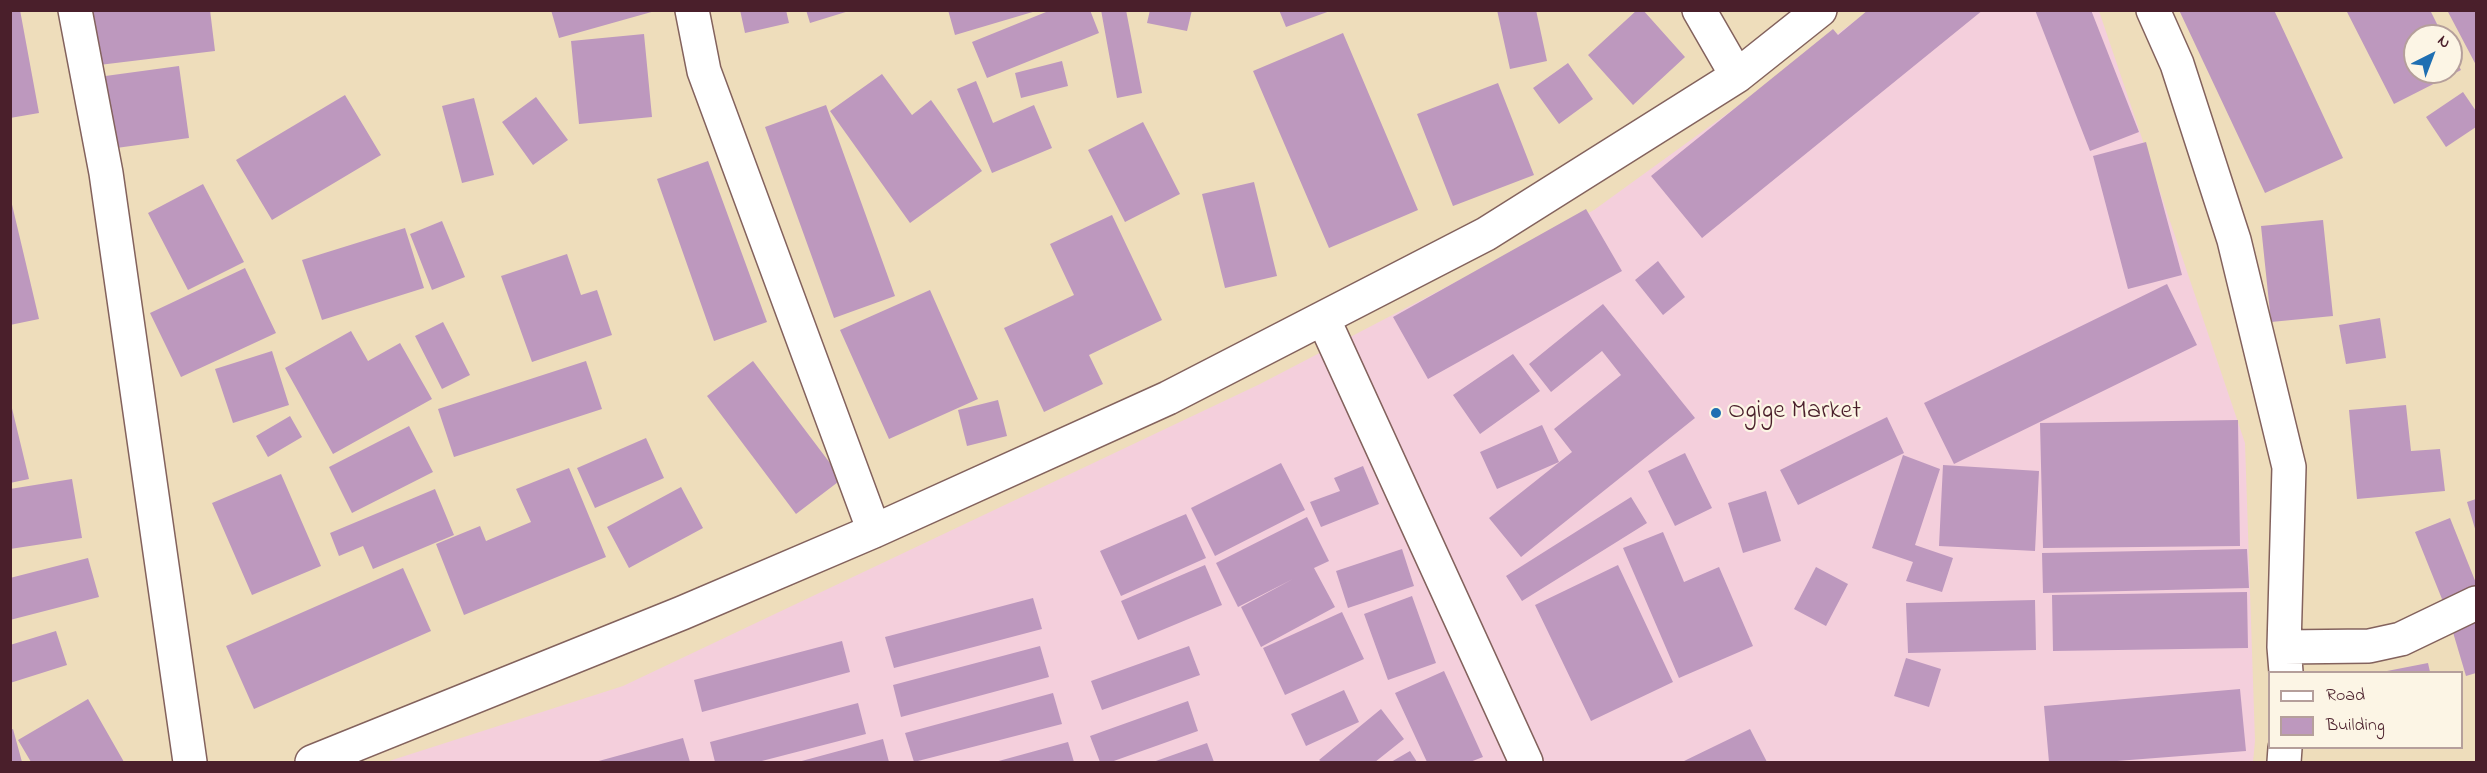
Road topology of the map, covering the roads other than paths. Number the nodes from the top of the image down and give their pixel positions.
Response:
1 (75, 10) edge
2 (692, 10) edge
3 (1699, 10) edge
4 (1820, 10) edge
5 (2153, 10) edge
6 (1737, 76) junction
7 (1323, 318) junction
8 (874, 531) junction
9 (2476, 603) edge
10 (2285, 660) edge
11 (190, 762) edge
12 (312, 762) edge
13 (1526, 762) edge

1 - 11 street
2 - 8 street
3 - 6 street
4 - 6 street
5 - 10 street
6 - 7 street
7 - 8 street
7 - 13 street
8 - 12 street
9 - 10 street

